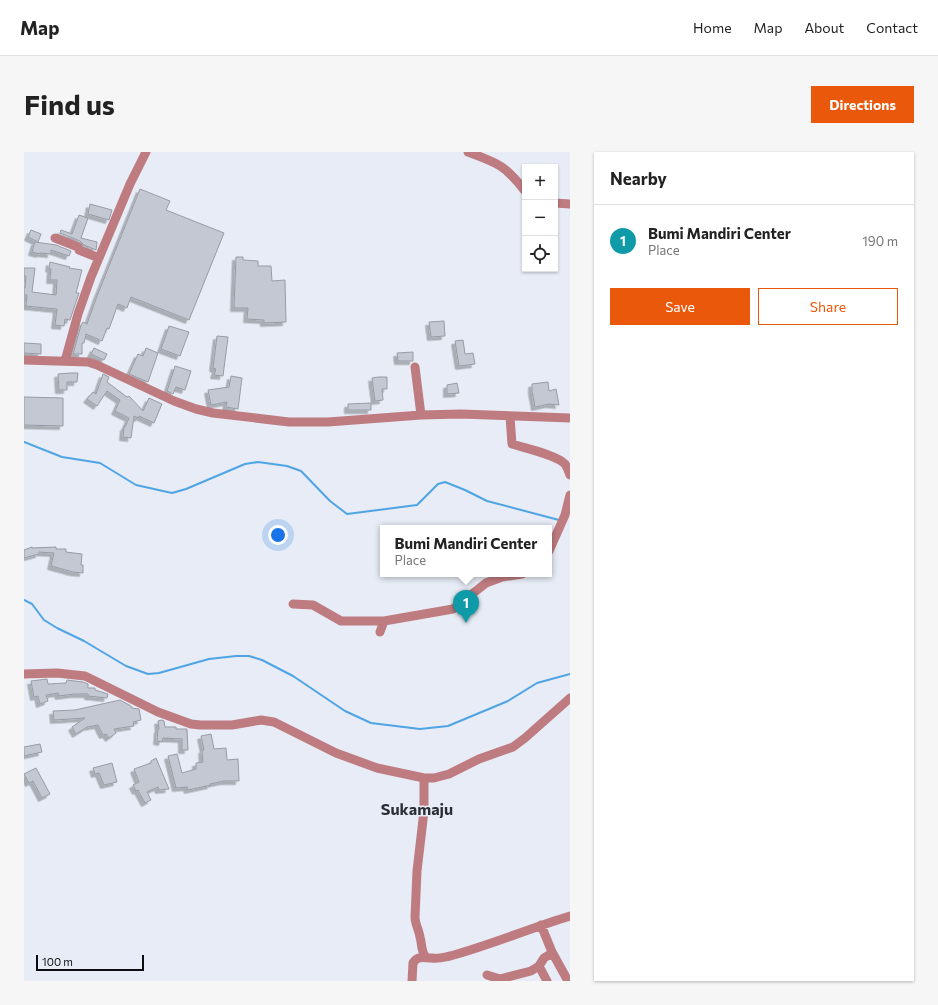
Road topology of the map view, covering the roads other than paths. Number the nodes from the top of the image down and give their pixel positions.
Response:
1 (146, 152) edge
2 (468, 152) edge
3 (522, 187) edge
4 (558, 203) edge
5 (570, 204) edge
6 (55, 238) dead end
7 (99, 258) junction
8 (24, 360) edge
9 (65, 361) junction
10 (415, 367) dead end
11 (421, 415) junction
12 (510, 417) junction
13 (570, 418) edge
14 (570, 475) edge
15 (570, 495) edge
16 (552, 544) edge
17 (500, 577) edge
18 (292, 604) dead end
19 (384, 621) junction
20 (380, 632) dead end
21 (24, 674) edge
22 (570, 698) edge
23 (424, 778) junction
24 (570, 916) edge
25 (540, 925) junction
26 (552, 953) junction
27 (425, 956) junction
28 (540, 966) junction
29 (486, 975) dead end
30 (412, 981) edge
31 (547, 981) edge
32 (568, 981) edge

1 - 7 street
2 - 3 street
4 - 5 street
6 - 7 street
7 - 9 street
8 - 9 street
9 - 11 street
10 - 11 street
11 - 12 street
12 - 13 street
12 - 14 street
15 - 16 street
17 - 19 street
18 - 19 street
19 - 20 street
21 - 23 street
22 - 23 street
23 - 27 street
24 - 25 street
25 - 26 street
25 - 27 street
26 - 28 street
26 - 32 street
27 - 30 street
28 - 29 street
28 - 31 street

